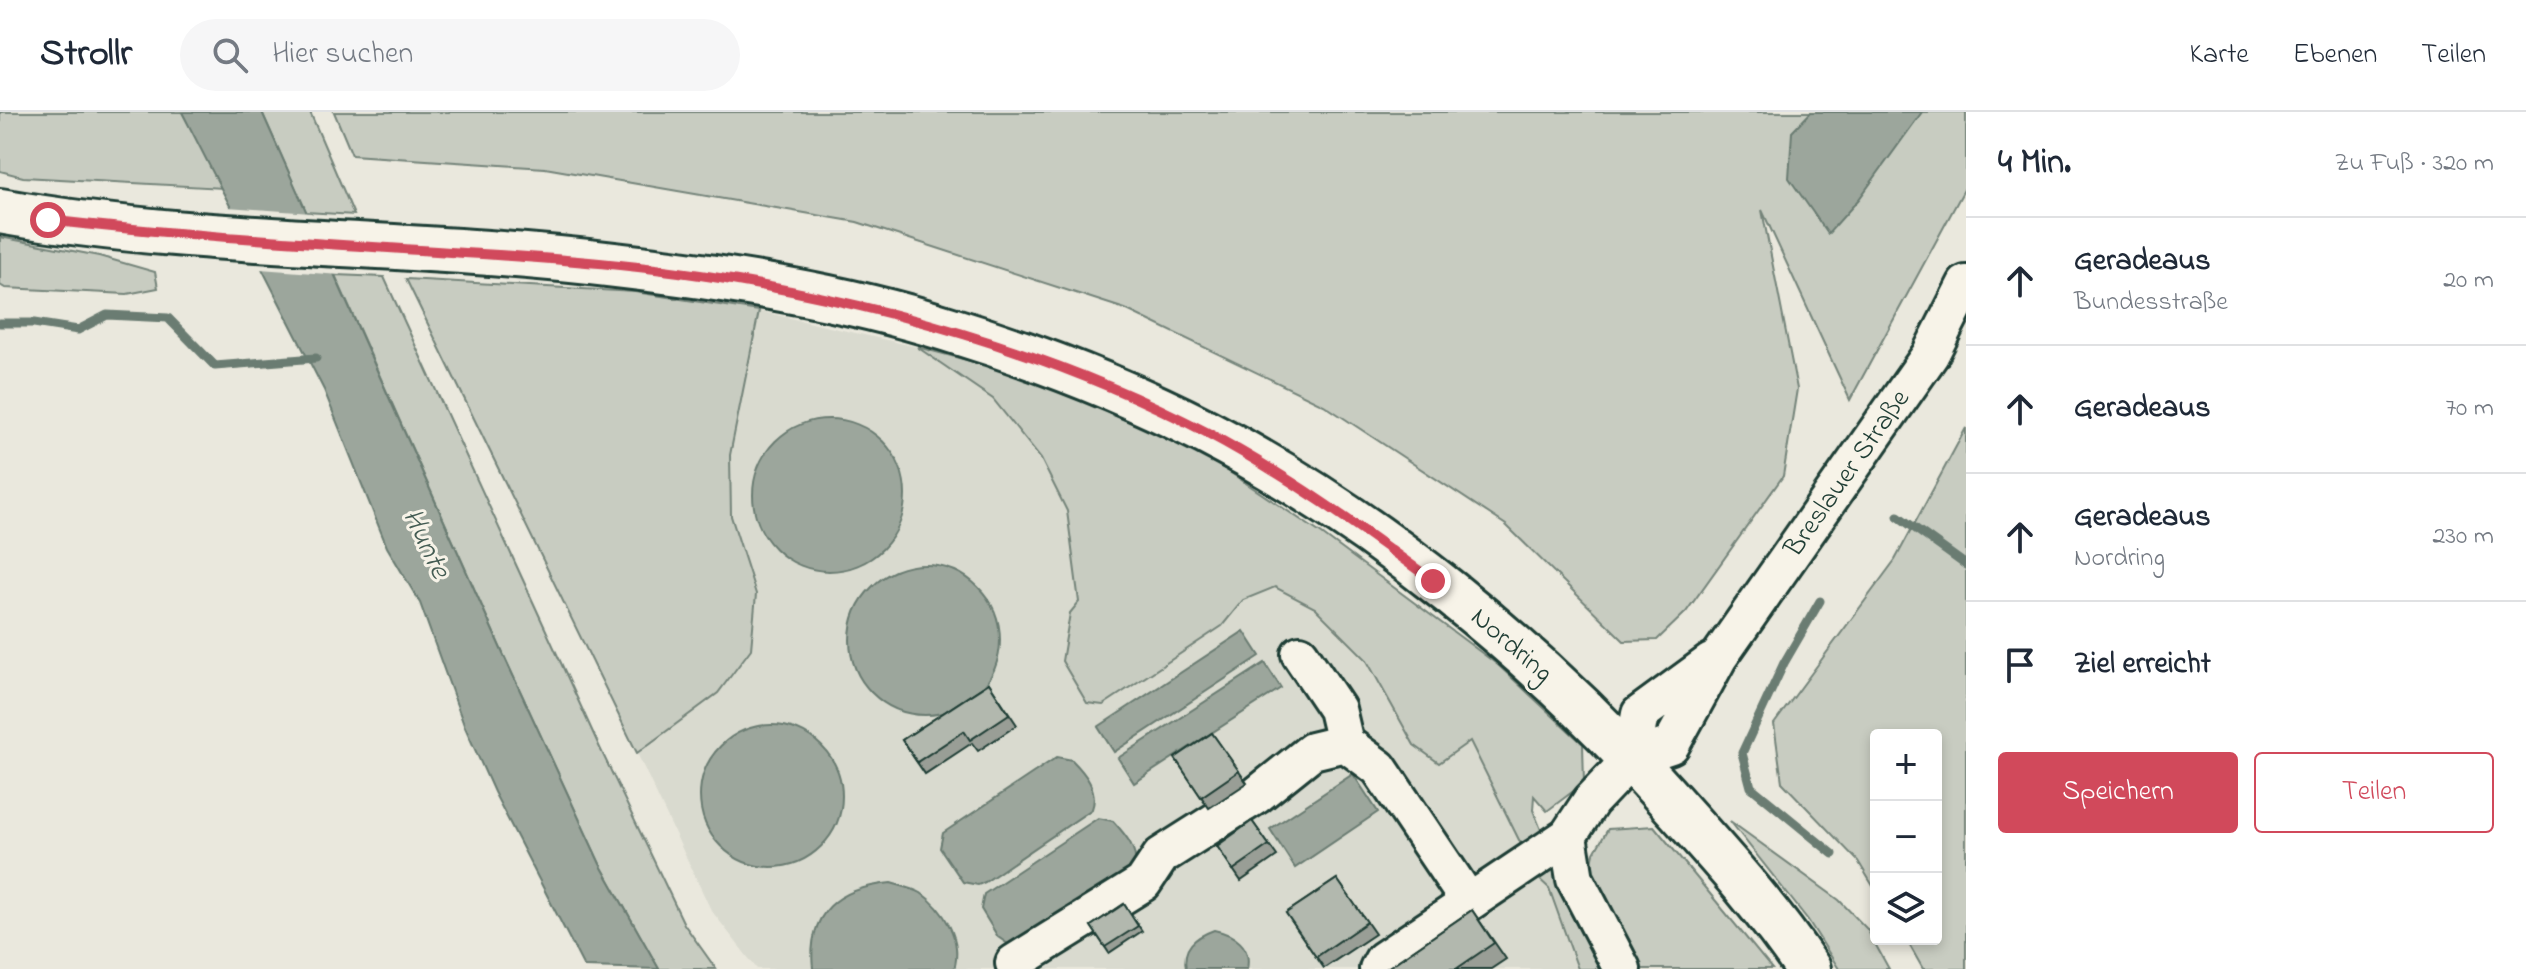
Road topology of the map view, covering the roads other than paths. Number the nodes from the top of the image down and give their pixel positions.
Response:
1 (0, 211) edge
2 (1966, 284) edge
3 (1300, 654) dead end
4 (1345, 743) junction
5 (1632, 758) junction
6 (1568, 836) junction
7 (1469, 902) junction
8 (1014, 963) dead end
9 (1378, 969) edge
10 (1622, 969) edge
11 (1808, 969) edge

1 - 5 main road, Nordring
2 - 5 street, Breslauer Straße
3 - 4 street
4 - 7 street
4 - 8 street
5 - 6 street
5 - 11 main road, Nordring
6 - 7 street
6 - 10 street
7 - 9 street

